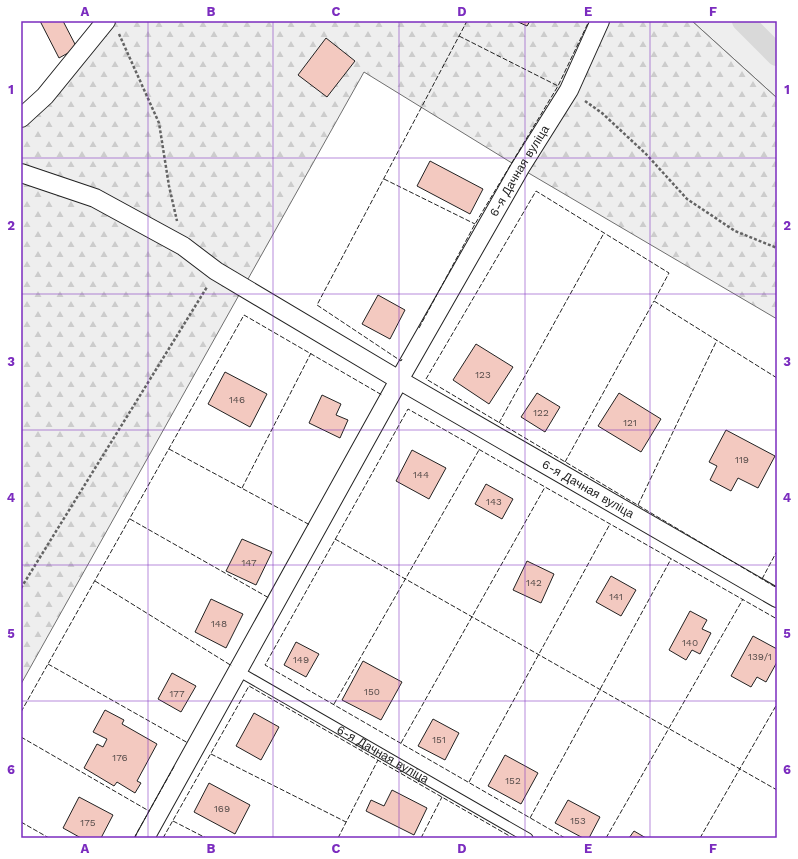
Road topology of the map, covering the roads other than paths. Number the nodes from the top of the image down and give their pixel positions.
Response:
1 (600, 21) edge
2 (111, 24) edge
3 (21, 118) edge
4 (21, 173) edge
5 (399, 380) junction
6 (777, 598) edge
7 (238, 671) junction
8 (145, 838) edge
9 (528, 838) edge

1 - 5 street, 6-я Дачная вуліца
2 - 3 street
4 - 5 street
5 - 6 street, 6-я Дачная вуліца
5 - 7 street, 6-я Дачная вуліца
7 - 8 street, 6-я Дачная вуліца
7 - 9 lane, 6-я Дачная вуліца

